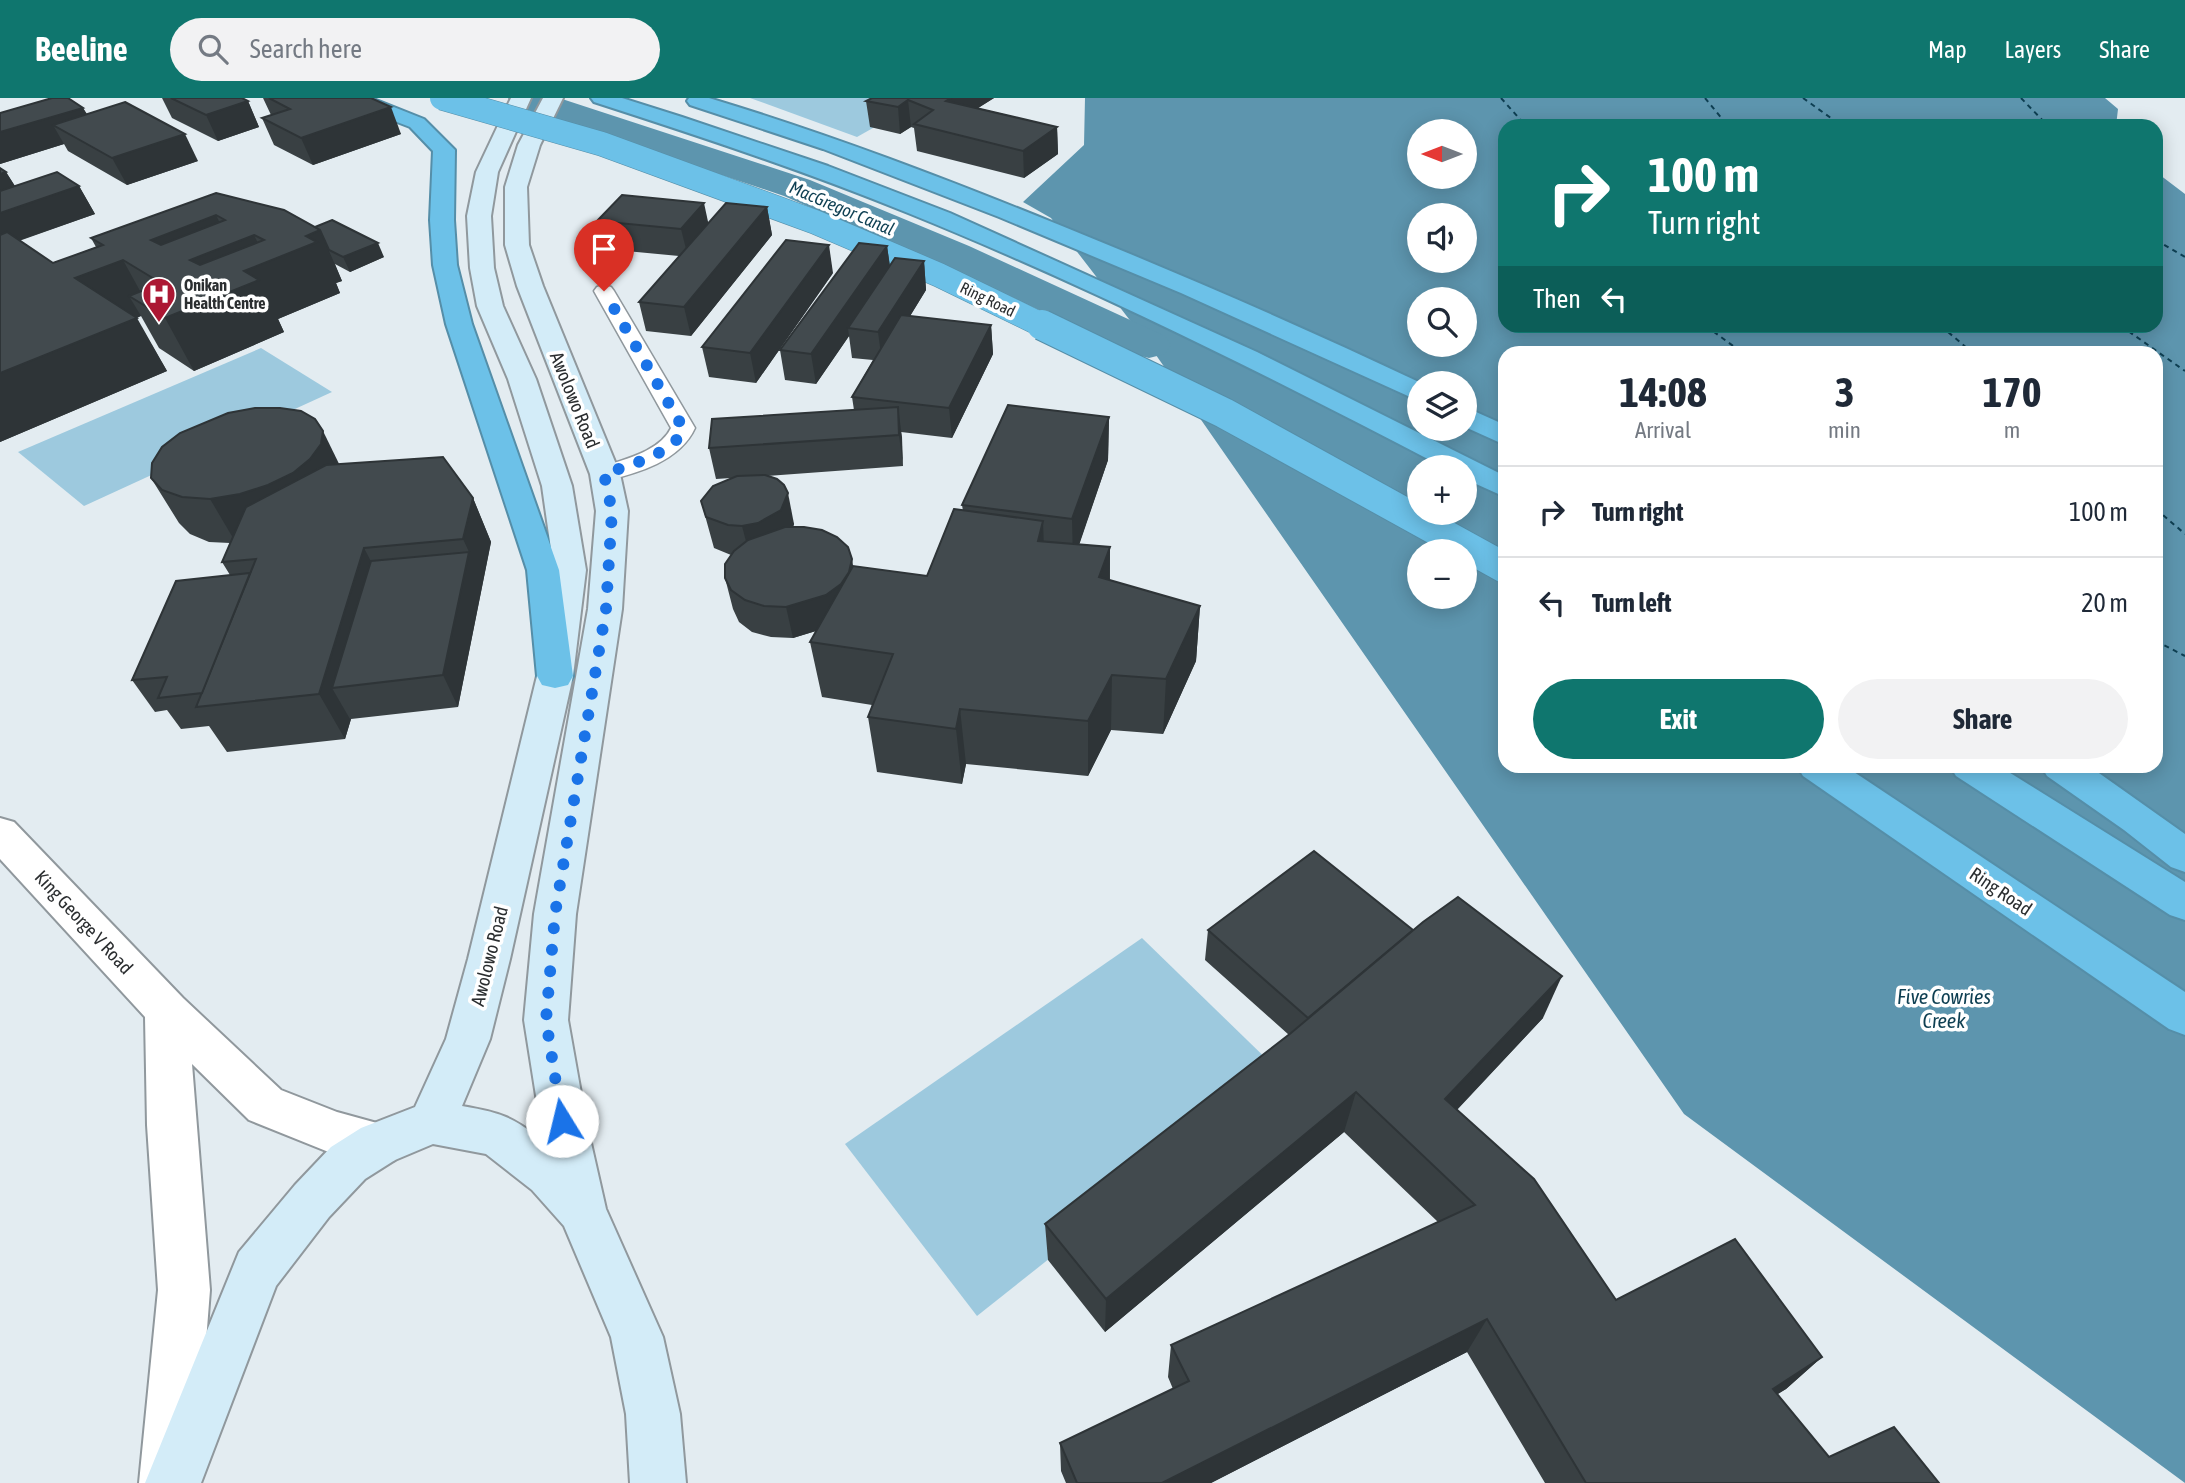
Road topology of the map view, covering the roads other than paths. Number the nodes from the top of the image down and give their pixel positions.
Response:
1 (352, 98) edge
2 (442, 98) edge
3 (521, 98) edge
4 (553, 98) edge
5 (601, 98) edge
6 (685, 98) edge
7 (515, 140) junction
8 (604, 291) dead end
9 (1407, 388) edge
10 (1477, 422) edge
11 (1498, 432) edge
12 (604, 474) junction
13 (1498, 484) edge
14 (1498, 564) edge
15 (555, 676) junction
16 (1825, 773) edge
17 (1980, 773) edge
18 (2070, 773) edge
19 (0, 833) edge
20 (2185, 856) edge
21 (2185, 903) edge
22 (167, 1011) junction
23 (2185, 1016) edge
24 (432, 1122) junction
25 (378, 1144) junction
26 (582, 1210) junction
27 (660, 1481) edge
28 (167, 1483) edge
29 (173, 1483) edge

1 - 15 highway
2 - 14 highway, Ring Road, bridge
3 - 7 main road, Awolowo Road
4 - 7 main road, Awolowo Road
5 - 13 highway
6 - 9 highway
7 - 12 main road, Awolowo Road
7 - 15 main road, Awolowo Road
8 - 12 lane
10 - 11 highway
12 - 26 main road, Awolowo Road
15 - 24 main road, Awolowo Road
16 - 23 highway, Ring Road
17 - 21 highway
18 - 20 highway
19 - 22 street, King George V Road
22 - 25 street, King George V Road
22 - 28 street
24 - 25 main road
24 - 26 main road
25 - 29 main road
26 - 27 main road

